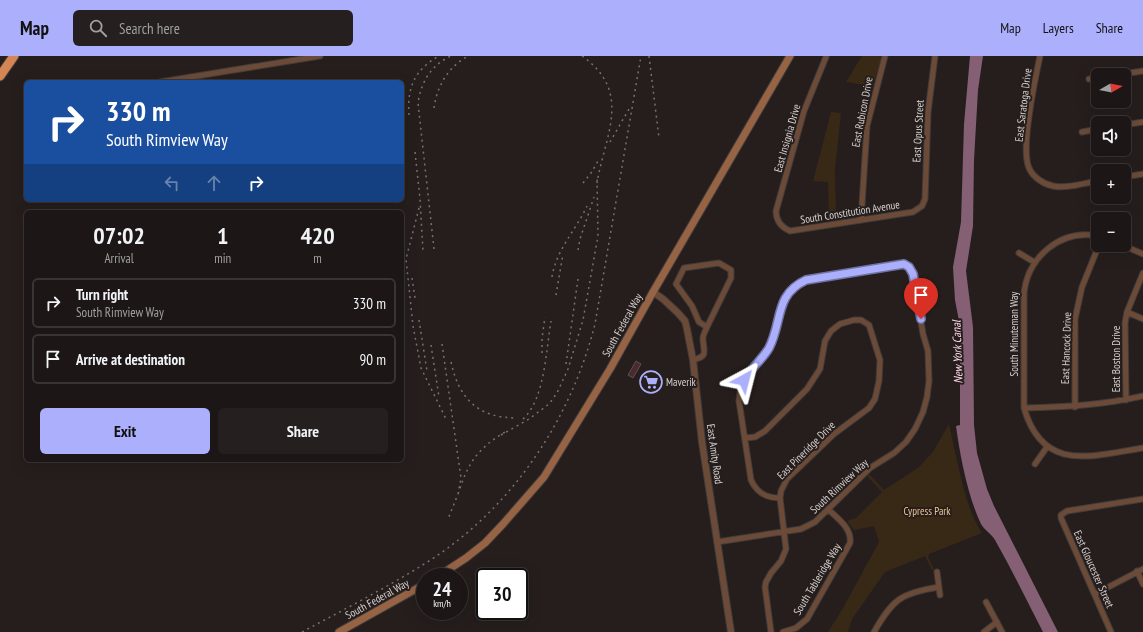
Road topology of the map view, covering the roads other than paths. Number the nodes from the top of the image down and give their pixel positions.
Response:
1 (14, 56) edge
2 (320, 56) edge
3 (790, 56) edge
4 (826, 56) edge
5 (885, 56) edge
6 (935, 56) edge
7 (1040, 56) edge
8 (1143, 71) edge
9 (1131, 73) edge
10 (0, 76) edge
11 (172, 80) edge
12 (1143, 122) edge
13 (1131, 124) edge
14 (1091, 130) edge
15 (1082, 132) dead end
16 (1143, 174) edge
17 (1131, 176) edge
18 (1091, 182) edge
19 (922, 206) joint
20 (861, 220) junction
21 (781, 226) joint
22 (1091, 236) edge
23 (1131, 249) edge
24 (1096, 252) edge
25 (1019, 253) dead end
26 (1143, 254) edge
27 (1034, 262) junction
28 (1143, 273) edge
29 (653, 292) junction
30 (1127, 312) junction
31 (1143, 318) edge
32 (707, 328) junction
33 (693, 360) junction
34 (1143, 396) edge
35 (1126, 400) junction
36 (1075, 407) junction
37 (1024, 408) junction
38 (745, 438) junction
39 (1047, 447) junction
40 (1143, 448) edge
41 (1035, 464) dead end
42 (780, 498) junction
43 (1143, 499) edge
44 (828, 509) junction
45 (784, 531) junction
46 (717, 542) junction
47 (451, 568) edge
48 (1143, 569) edge
49 (1137, 571) junction
50 (936, 572) dead end
51 (1143, 584) edge
52 (939, 587) junction
53 (416, 589) edge
54 (1095, 594) junction
55 (940, 595) dead end
56 (986, 602) dead end
57 (997, 622) junction
58 (339, 632) edge
59 (730, 632) edge
60 (771, 632) edge
61 (783, 632) edge
62 (874, 632) edge
63 (984, 632) edge
64 (1002, 632) edge
65 (1111, 632) edge

1 - 10 highway
2 - 11 street
3 - 29 main road, South Federal Way
4 - 21 street, East Insignia Drive
5 - 20 street, East Rubicon Drive
6 - 19 street, East Opus Street
7 - 18 street, East Saratoga Drive
8 - 9 street
12 - 13 street
14 - 15 street
16 - 17 street
19 - 20 street, South Constitution Avenue
20 - 21 street, South Constitution Avenue
22 - 27 street, South Minuteman Way
23 - 26 street
24 - 36 street, East Hancock Drive
25 - 27 street
27 - 37 street, South Minuteman Way
28 - 30 street, East Boston Drive
29 - 33 street, East Amity Road
29 - 47 main road, South Federal Way
30 - 31 street
30 - 35 street, East Boston Drive
32 - 32 street
32 - 33 street
33 - 46 street, East Amity Road
34 - 35 street
35 - 36 street
36 - 37 street
37 - 39 street, South Minuteman Way
38 - 42 street
38 - 42 street, East Pineridge Drive
38 - 44 street, South Rimview Way
39 - 40 street
39 - 41 street
42 - 45 street, East Pineridge Drive
43 - 54 street, East Gloucester Street
44 - 45 street, South Rimview Way
44 - 61 street, South Tableridge Way
45 - 46 street, South Rimview Way
45 - 60 street, East Pineridge Drive
46 - 59 street, East Amity Road
48 - 49 street
49 - 51 street
49 - 54 street
50 - 52 street
52 - 55 street
52 - 62 street
53 - 58 main road, South Federal Way
54 - 65 street, East Gloucester Street
56 - 57 street
57 - 63 street
57 - 64 street

